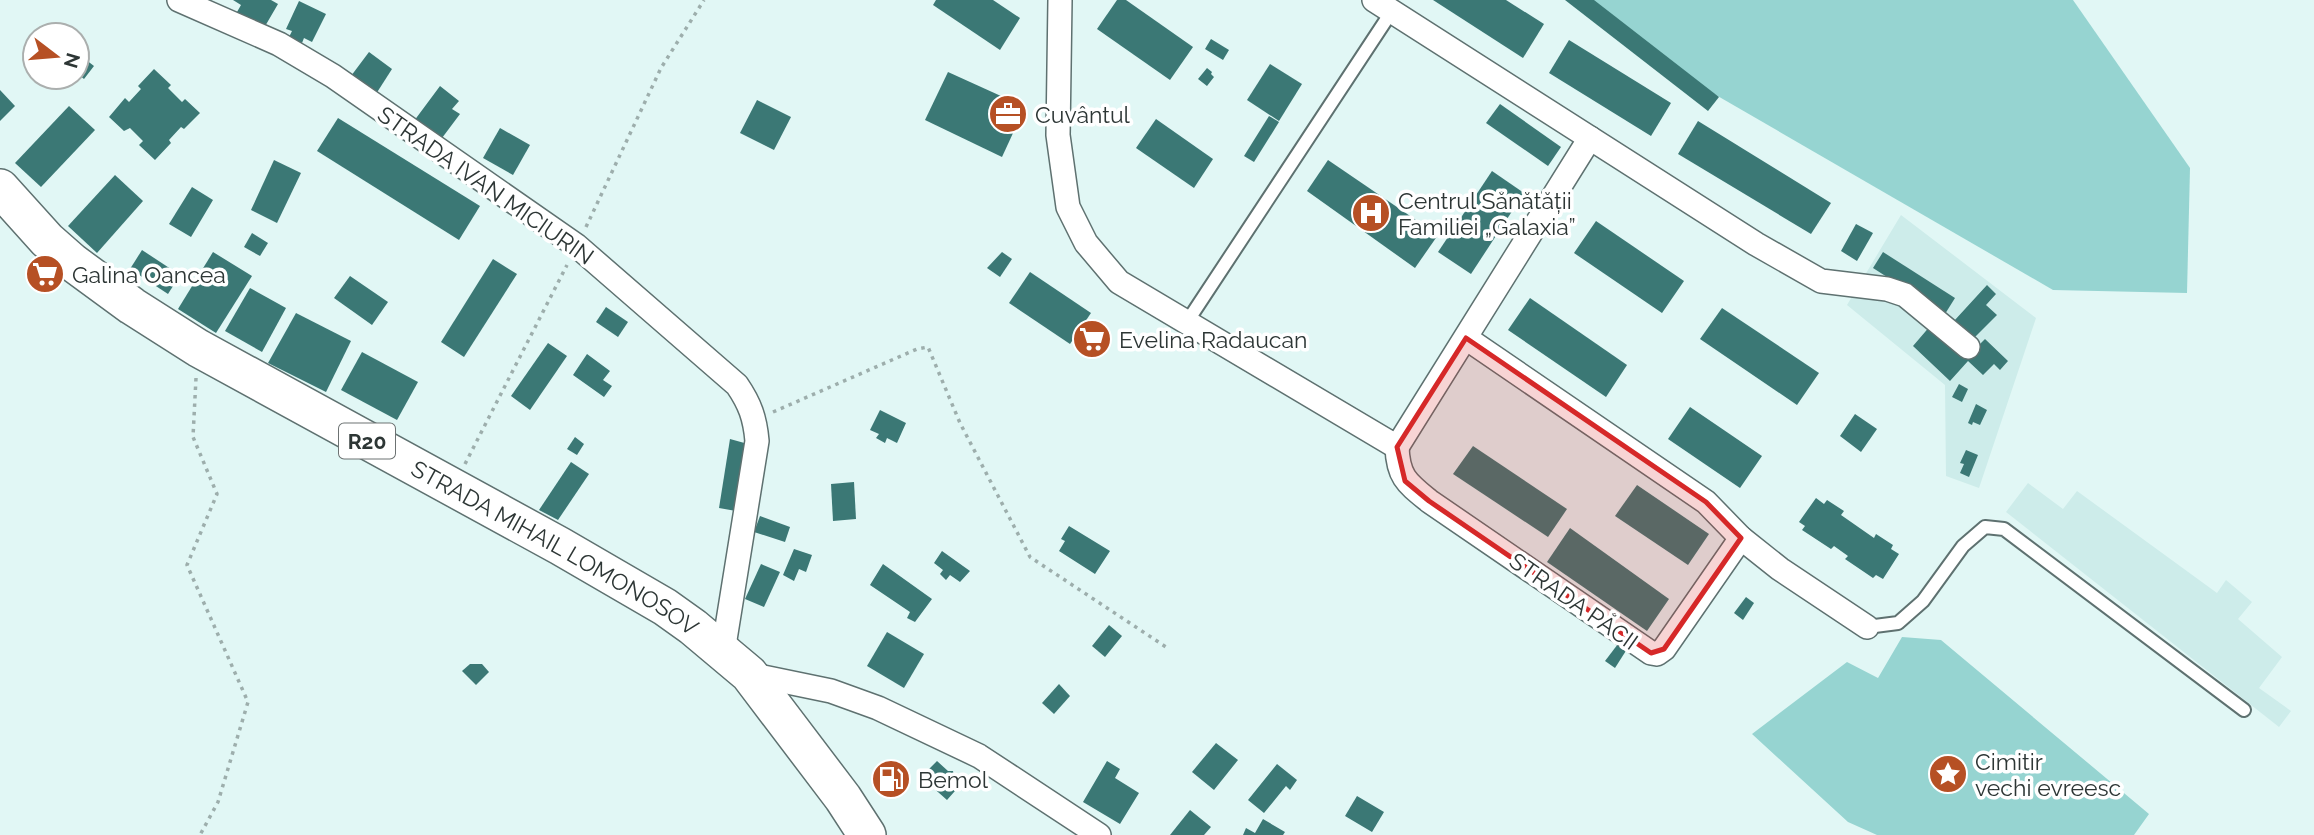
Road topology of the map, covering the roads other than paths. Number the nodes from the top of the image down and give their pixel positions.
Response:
1 (179, 0) edge
2 (1060, 0) edge
3 (1383, 6) edge
4 (1590, 138) junction
5 (0, 188) edge
6 (1187, 321) junction
7 (1466, 338) junction
8 (1968, 347) dead end
9 (1397, 447) junction
10 (1741, 538) junction
11 (1867, 627) joint
12 (736, 663) junction
13 (2244, 710) dead end
14 (867, 835) edge
15 (1099, 835) edge

1 - 12 street, STRADA IVAN MICIURIN
2 - 6 street
3 - 4 street
3 - 6 lane
4 - 7 street
4 - 8 street
5 - 12 main road, STRADA MIHAIL LOMONOSOV / R20
6 - 9 street
7 - 9 street
7 - 10 street
9 - 10 street, STRADA PĂCII
10 - 11 street
11 - 13 lane
12 - 14 main road, R20
12 - 15 street, STRADA MIHAIL LOMONOSOV

